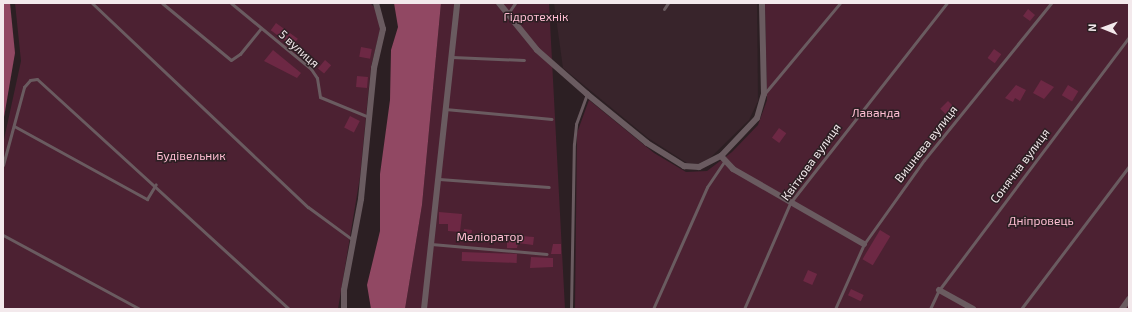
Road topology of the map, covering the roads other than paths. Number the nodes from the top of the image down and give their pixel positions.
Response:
1 (92, 3) edge
2 (162, 3) edge
3 (231, 3) edge
4 (376, 3) edge
5 (457, 3) edge
6 (499, 3) edge
7 (515, 3) edge
8 (668, 3) edge
9 (762, 3) edge
10 (840, 3) edge
11 (947, 3) edge
12 (1051, 3) edge
13 (664, 9) dead end
14 (508, 12) junction
15 (261, 28) junction
16 (1129, 37) edge
17 (452, 56) junction
18 (524, 60) dead end
19 (587, 94) junction
20 (764, 94) junction
21 (444, 109) junction
22 (369, 117) junction
23 (552, 119) dead end
24 (14, 126) junction
25 (723, 158) junction
26 (3, 165) edge
27 (1129, 166) edge
28 (437, 179) junction
29 (156, 184) junction
30 (549, 187) dead end
31 (790, 203) junction
32 (3, 235) edge
33 (353, 240) junction
34 (430, 244) junction
35 (864, 244) junction
36 (547, 254) dead end
37 (939, 290) junction
38 (1129, 299) edge
39 (140, 309) edge
40 (289, 309) edge
41 (344, 309) edge
42 (424, 309) edge
43 (571, 309) edge
44 (652, 309) edge
45 (744, 309) edge
46 (835, 309) edge
47 (930, 309) edge
48 (973, 309) edge
49 (1021, 309) edge
50 (1122, 309) edge

1 - 33 lane
2 - 15 lane
3 - 15 lane, 5 вулиця
4 - 22 street
5 - 17 street
6 - 14 street
7 - 14 lane
8 - 13 lane
9 - 20 street
10 - 20 lane
11 - 31 lane, Квіткова вулиця
12 - 35 lane, Вишнева вулиця
14 - 19 street
15 - 22 lane, 5 вулиця
16 - 37 lane, Сонячна вулиця
17 - 18 lane
17 - 21 street
19 - 25 street
19 - 43 lane
20 - 25 street
21 - 23 lane
21 - 28 street
22 - 33 street
24 - 26 lane
24 - 29 lane
24 - 29 lane
25 - 31 street
25 - 44 lane
27 - 49 lane
28 - 30 lane
28 - 34 street
29 - 40 lane
31 - 35 street
31 - 45 lane, Квіткова вулиця
32 - 39 lane
33 - 41 street
34 - 36 lane
34 - 42 street
35 - 46 lane, Вишнева вулиця
37 - 47 lane, Сонячна вулиця
37 - 48 street
38 - 50 street

